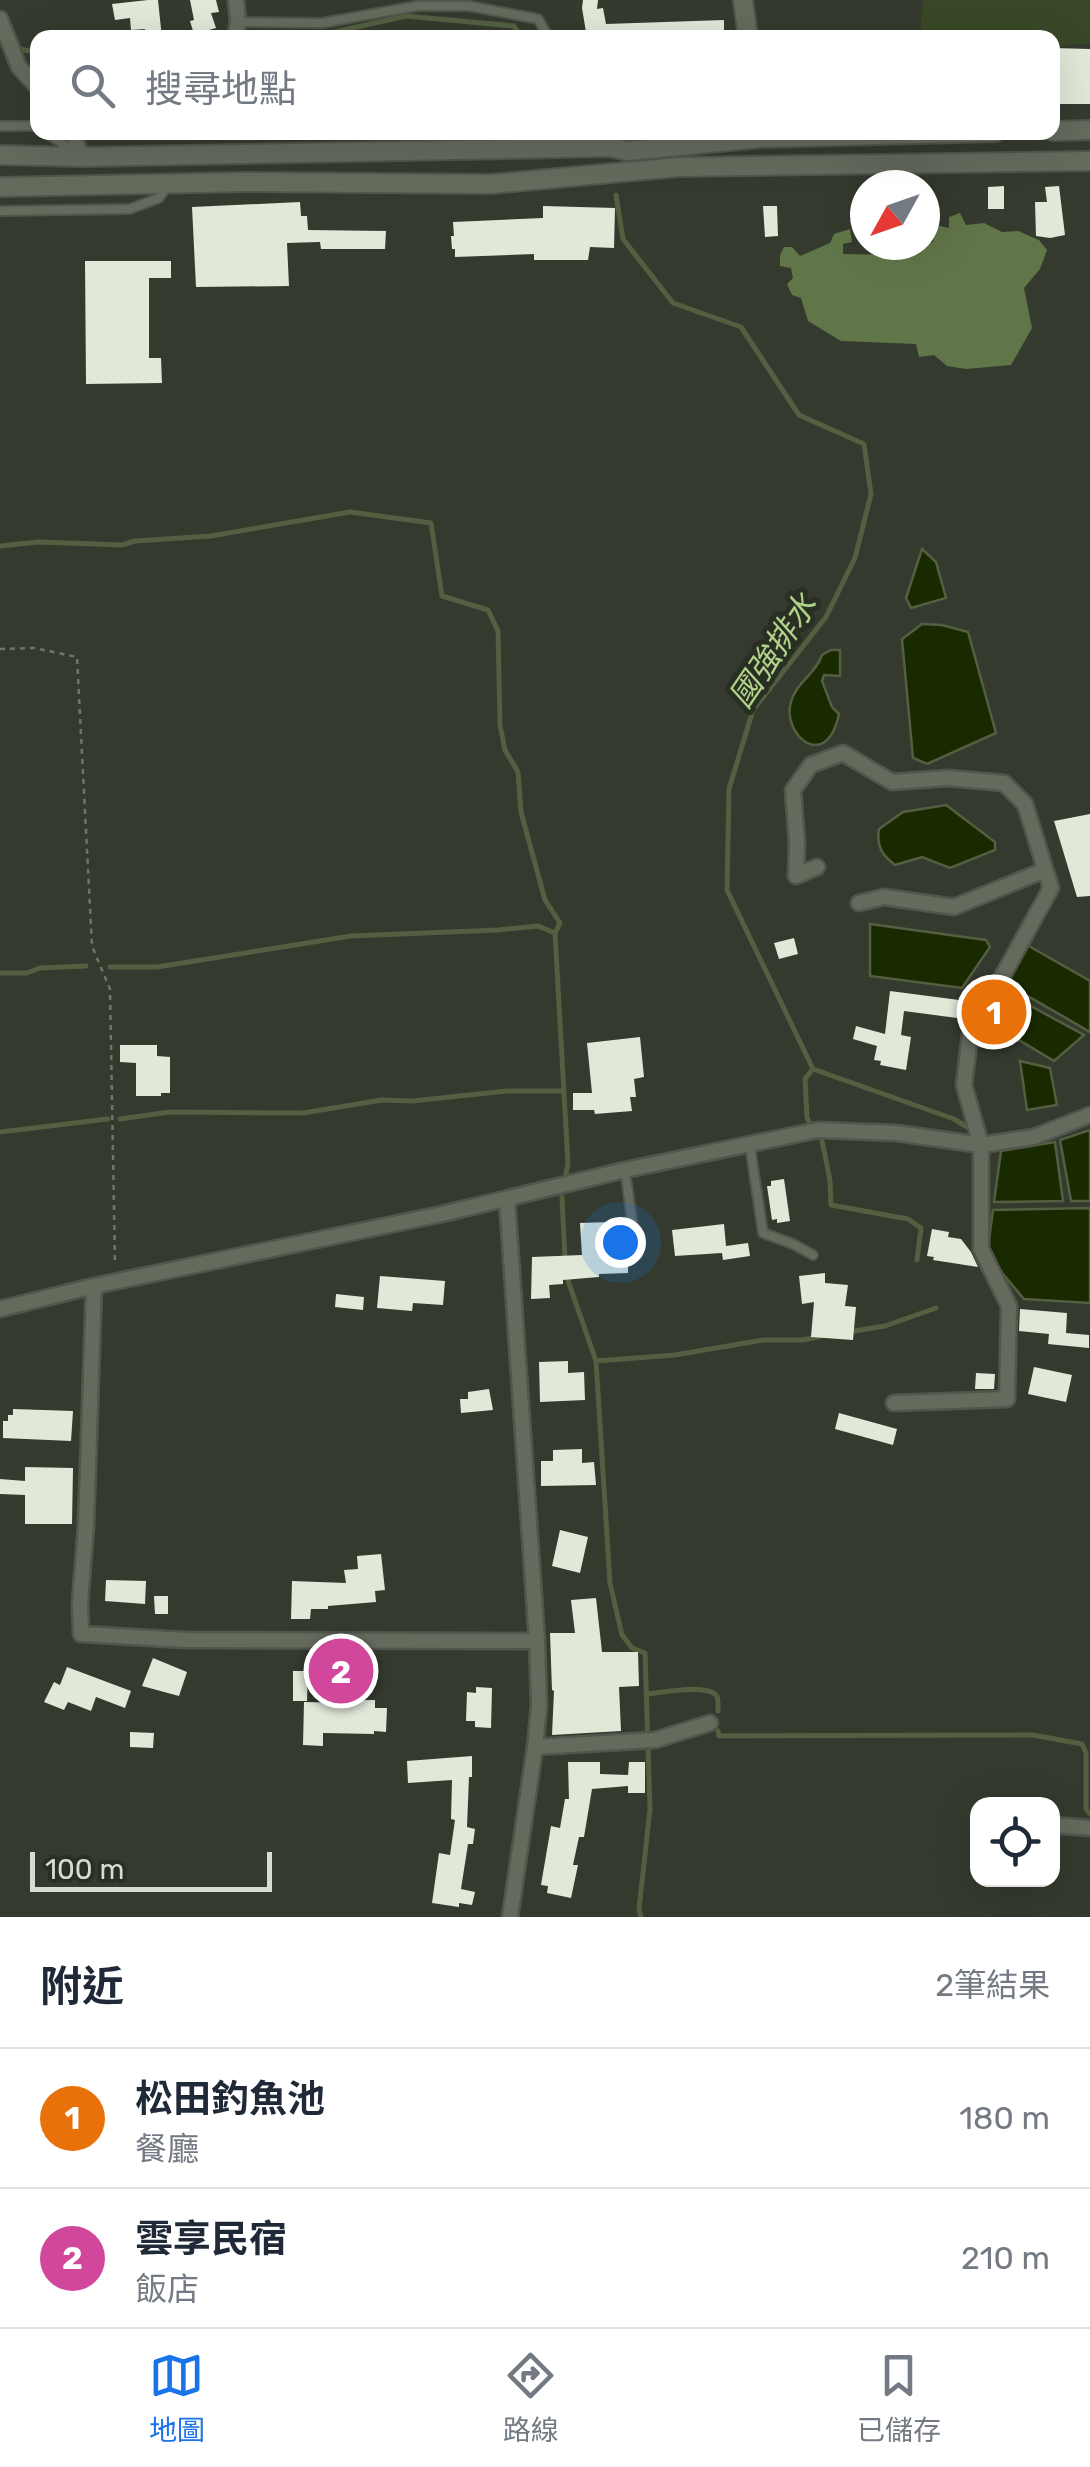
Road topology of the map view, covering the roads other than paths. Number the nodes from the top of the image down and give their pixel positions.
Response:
1 (236, 0) edge
2 (743, 0) edge
3 (0, 19) edge
4 (236, 30) edge
5 (255, 30) edge
6 (545, 30) edge
7 (747, 30) edge
8 (30, 79) edge
9 (0, 126) edge
10 (30, 126) edge
11 (1090, 130) edge
12 (1060, 131) edge
13 (58, 140) edge
14 (75, 140) edge
15 (606, 140) edge
16 (720, 140) edge
17 (760, 140) edge
18 (8, 155) edge
19 (82, 157) junction
20 (1090, 161) edge
21 (764, 165) junction
22 (168, 184) junction
23 (6, 187) edge
24 (0, 211) edge
25 (818, 867) dead end
26 (1045, 870) junction
27 (859, 903) dead end
28 (1090, 1115) edge
29 (750, 1146) junction
30 (981, 1146) junction
31 (625, 1170) junction
32 (507, 1199) junction
33 (635, 1242) dead end
34 (812, 1255) dead end
35 (94, 1286) junction
36 (0, 1309) edge
37 (894, 1403) dead end
38 (536, 1641) junction
39 (710, 1723) dead end
40 (535, 1747) junction
41 (1060, 1826) edge
42 (1090, 1828) edge
43 (510, 1917) edge

1 - 4 street
2 - 7 street
3 - 8 street
5 - 6 lane
9 - 10 lane
11 - 12 street
13 - 19 lane
14 - 19 street
15 - 16 street
15 - 19 street
17 - 21 street
18 - 19 street
20 - 21 street
21 - 22 street
22 - 23 street
22 - 24 lane
25 - 26 street
26 - 27 street
26 - 30 street
28 - 30 street
29 - 30 street
29 - 31 street
29 - 34 lane
30 - 37 street
31 - 32 street
31 - 33 lane
32 - 35 street
32 - 38 street
35 - 36 street
35 - 38 street
38 - 40 street
39 - 40 street
40 - 43 street
41 - 42 street

